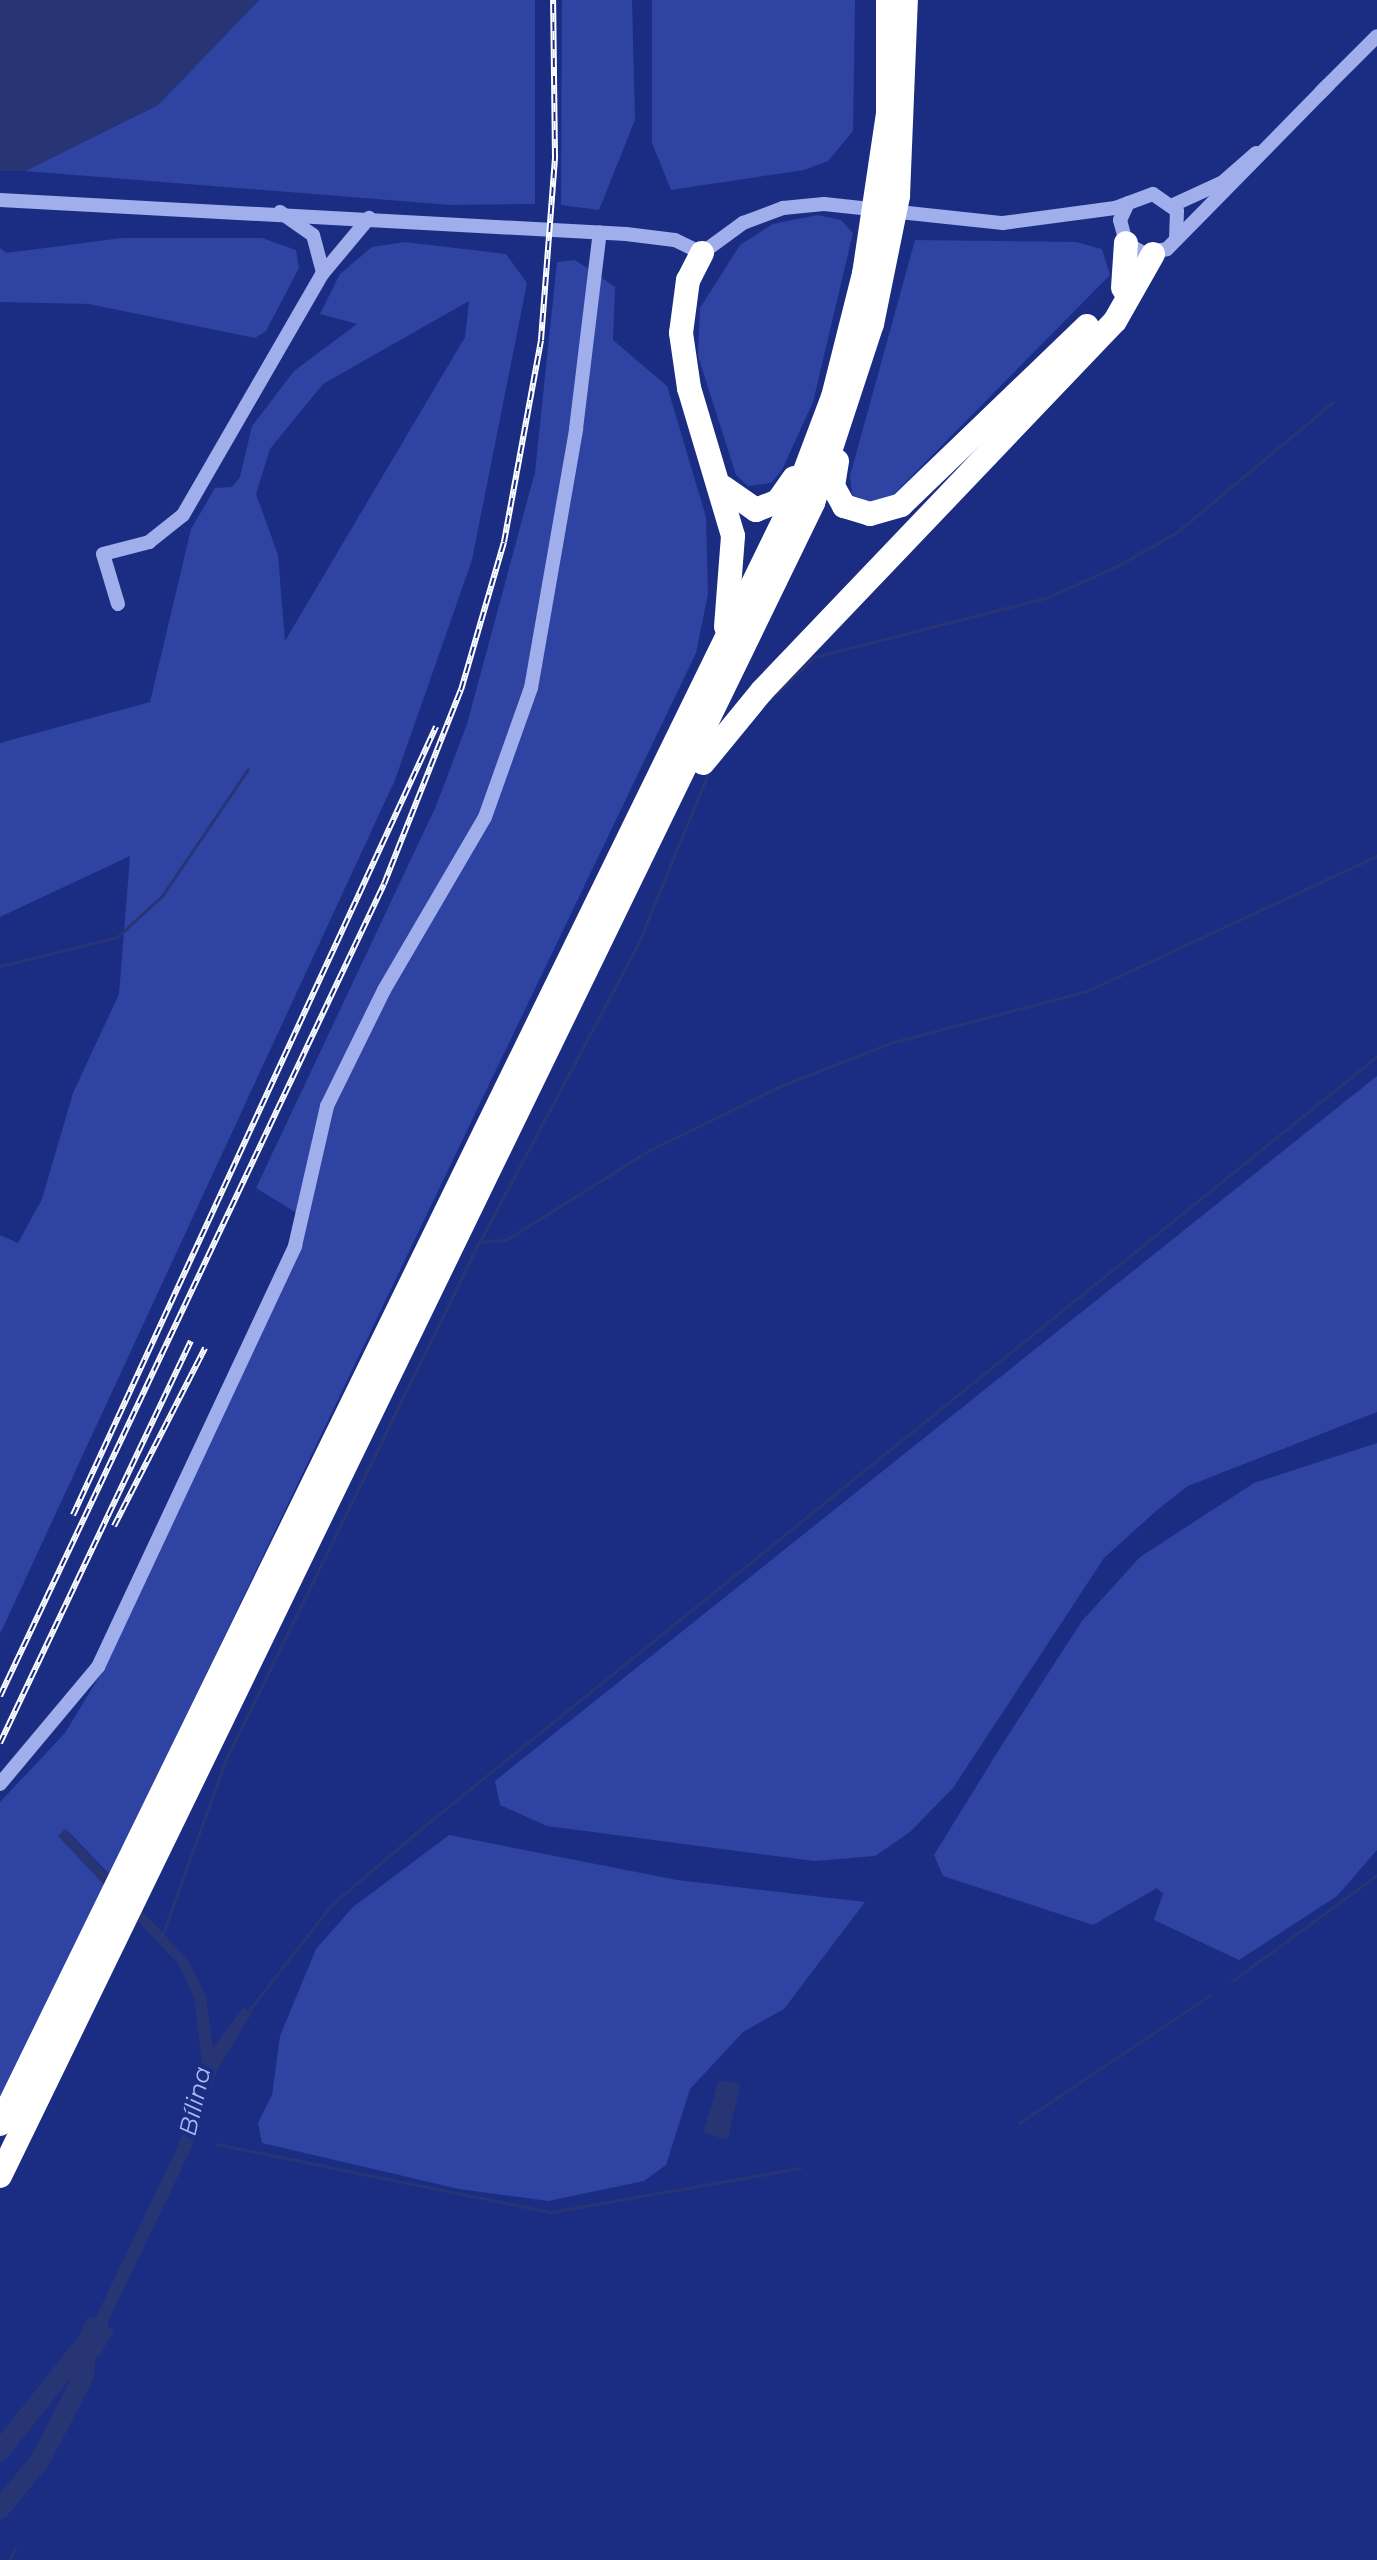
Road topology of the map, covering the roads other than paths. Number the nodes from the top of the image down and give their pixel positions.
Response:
1 (888, 0) edge
2 (906, 0) edge
3 (1377, 36) edge
4 (1328, 85) junction
5 (0, 200) edge
6 (1128, 203) junction
7 (1173, 205) junction
8 (279, 212) junction
9 (1076, 216) junction
10 (369, 218) junction
11 (600, 232) junction
12 (1123, 235) junction
13 (1176, 238) junction
14 (702, 253) junction
15 (1153, 254) junction
16 (323, 273) junction
17 (842, 398) junction
18 (723, 487) junction
19 (118, 604) dead end
20 (711, 679) junction
21 (642, 860) junction
22 (0, 1784) edge
23 (164, 1816) junction
24 (102, 1941) junction
25 (0, 2124) edge
26 (0, 2176) edge

1 - 17 highway
2 - 17 highway
3 - 4 street
4 - 7 street
4 - 13 street
5 - 8 street
6 - 7 street
6 - 9 street
6 - 12 street
7 - 13 street
8 - 10 street
8 - 16 street
9 - 12 street
9 - 14 street
10 - 11 street
10 - 16 street
11 - 14 street
11 - 22 street
12 - 15 street
12 - 17 highway
13 - 15 street
14 - 18 highway
15 - 21 highway
16 - 19 street
17 - 18 highway
17 - 20 highway
17 - 21 highway
18 - 20 highway
20 - 23 highway
21 - 23 highway
23 - 24 highway
24 - 25 highway
24 - 26 highway

